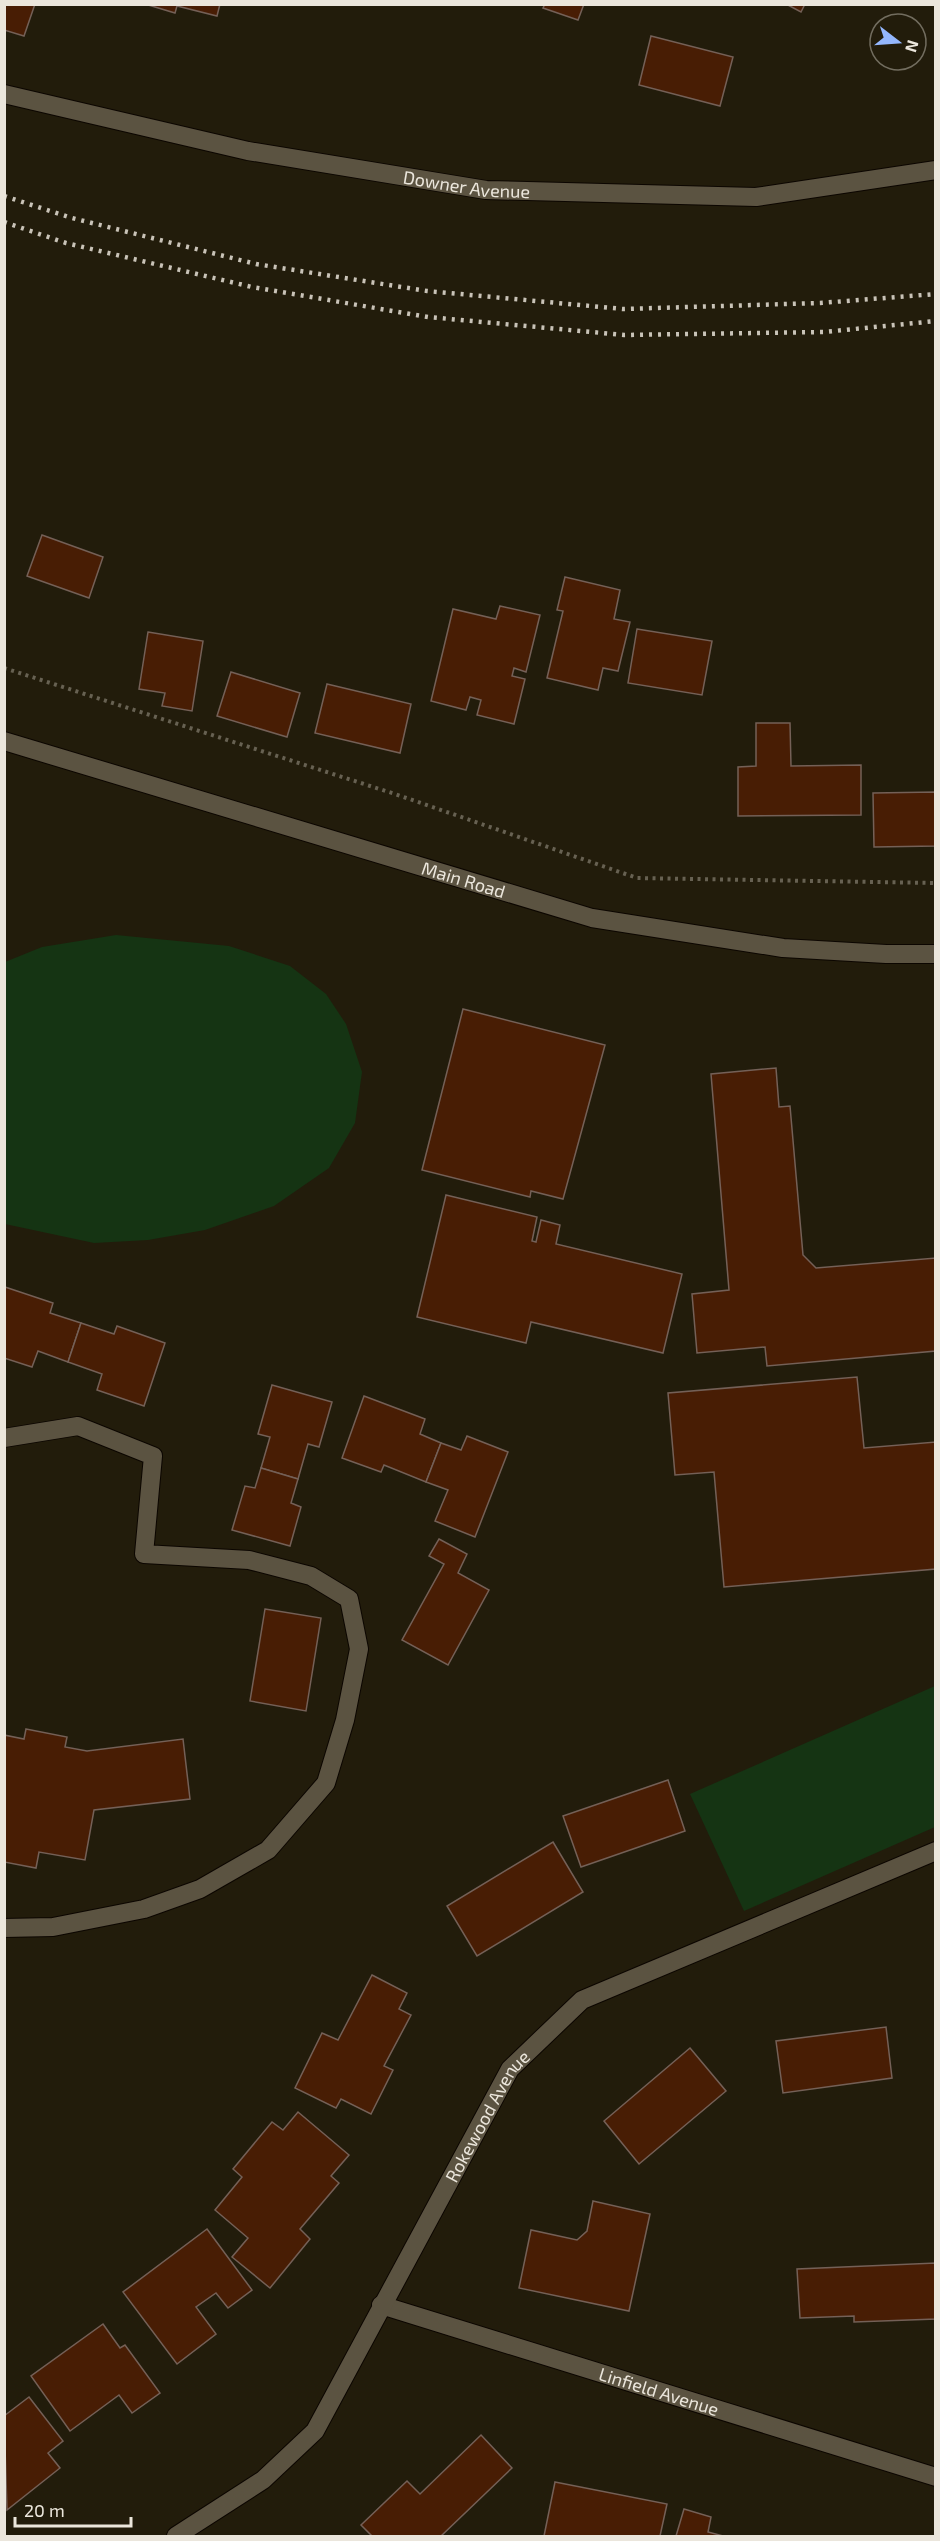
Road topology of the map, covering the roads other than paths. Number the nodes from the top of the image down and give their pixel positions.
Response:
1 (4, 94) edge
2 (936, 170) edge
3 (4, 741) edge
4 (936, 954) edge
5 (4, 1438) edge
6 (936, 1851) edge
7 (4, 1928) edge
8 (381, 2306) junction
9 (936, 2477) edge
10 (176, 2536) edge

1 - 2 street, Downer Avenue
3 - 4 street, Main Road
5 - 7 street
6 - 8 street, Rokewood Avenue
8 - 9 street, Linfield Avenue
8 - 10 street, Rokewood Avenue

